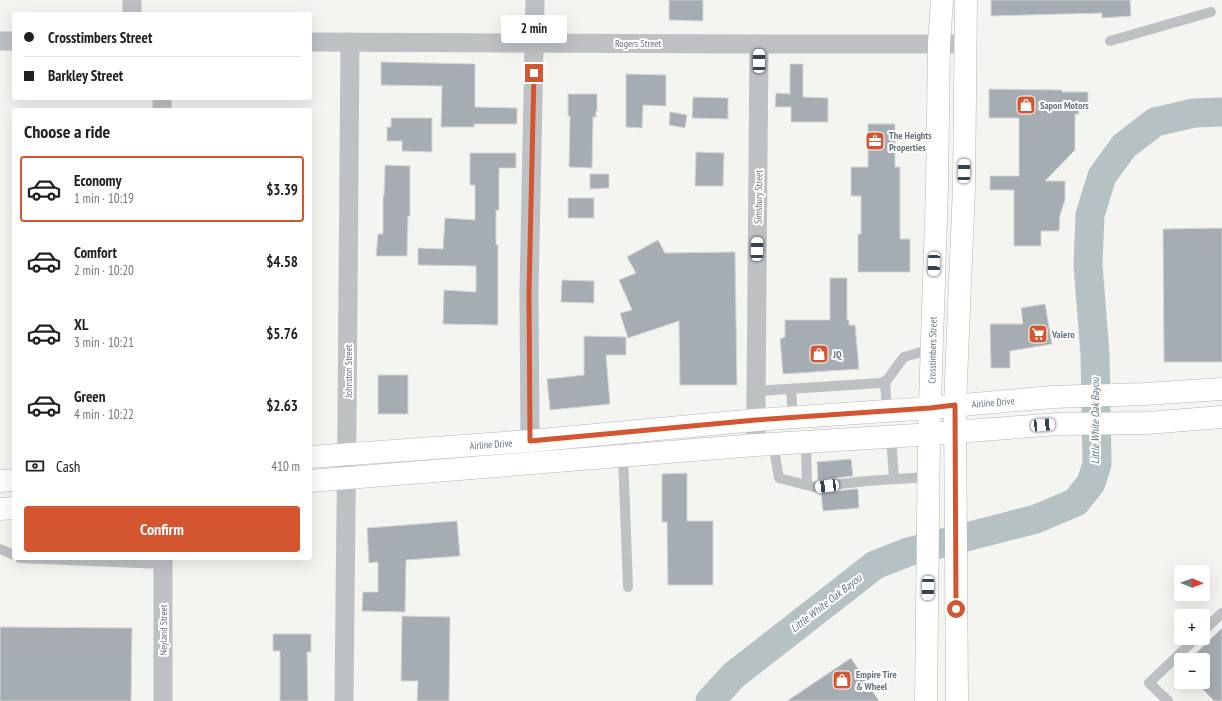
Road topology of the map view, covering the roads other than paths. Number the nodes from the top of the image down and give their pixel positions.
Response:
1 (132, 0) edge
2 (535, 0) edge
3 (942, 0) edge
4 (966, 0) edge
5 (132, 12) edge
6 (1211, 12) dead end
7 (0, 41) edge
8 (12, 41) edge
9 (1110, 41) dead end
10 (312, 42) edge
11 (350, 42) junction
12 (534, 43) junction
13 (759, 44) junction
14 (939, 44) junction
15 (965, 44) junction
16 (964, 187) junction
17 (937, 188) junction
18 (932, 349) junction
19 (885, 381) junction
20 (791, 389) junction
21 (1222, 389) edge
22 (756, 391) junction
23 (955, 405) junction
24 (930, 408) junction
25 (887, 411) junction
26 (1222, 417) edge
27 (793, 418) junction
28 (756, 420) junction
29 (956, 432) junction
30 (929, 434) junction
31 (891, 437) junction
32 (530, 441) junction
33 (806, 442) junction
34 (765, 445) junction
35 (347, 454) junction
36 (623, 456) junction
37 (312, 457) edge
38 (532, 464) junction
39 (930, 477) junction
40 (346, 478) junction
41 (894, 479) junction
42 (12, 480) edge
43 (0, 481) edge
44 (312, 481) edge
45 (807, 485) junction
46 (12, 508) edge
47 (0, 509) edge
48 (0, 549) edge
49 (12, 554) edge
50 (124, 560) edge
51 (163, 561) edge
52 (628, 588) dead end
53 (1222, 613) edge
54 (1210, 624) edge
55 (1189, 645) edge
56 (957, 667) junction
57 (926, 668) junction
58 (163, 701) edge
59 (344, 701) edge
60 (926, 701) edge
61 (957, 701) edge
62 (1168, 701) edge

1 - 5 street
2 - 12 street
3 - 14 main road, Crosstimbers Street
4 - 15 main road
6 - 9 lane
7 - 8 street
10 - 11 street, Rogers Street
11 - 12 street, Rogers Street
11 - 35 street, Johnston Street
12 - 13 street, Rogers Street
12 - 32 street
13 - 14 street, Rogers Street
13 - 22 street, Simsbury Street
14 - 15 street, Rogers Street
14 - 17 main road, Crosstimbers Street
15 - 16 main road
16 - 17 main road
16 - 23 main road
17 - 18 main road, Crosstimbers Street
18 - 19 lane
18 - 24 main road, Crosstimbers Street
19 - 20 lane
19 - 25 lane
20 - 22 lane
20 - 27 lane
21 - 23 main road, Airline Drive
22 - 28 street, Simsbury Street
23 - 24 main road, Airline Drive
23 - 29 main road
24 - 25 main road, Airline Drive
24 - 30 main road, Crosstimbers Street
25 - 27 main road, Airline Drive
26 - 29 main road
27 - 28 main road, Airline Drive
28 - 32 main road, Airline Drive
28 - 34 street, Simsbury Street
29 - 30 main road
29 - 56 main road
30 - 31 main road
30 - 39 main road, Crosstimbers Street
31 - 33 main road
31 - 41 lane
32 - 35 main road, Airline Drive
32 - 38 street
33 - 34 main road
33 - 45 lane
34 - 36 main road
34 - 45 lane
35 - 37 main road, Airline Drive
35 - 40 street, Johnston Street
36 - 38 main road
36 - 52 lane
38 - 40 main road
39 - 41 lane
39 - 57 main road, Crosstimbers Street
40 - 44 main road
40 - 59 street, Johnston Street
41 - 45 lane
42 - 43 main road
46 - 47 main road
48 - 49 lane
50 - 51 lane
51 - 58 street, Neyland Street
53 - 54 lane
55 - 62 lane
56 - 57 main road
56 - 61 main road
57 - 60 main road, Crosstimbers Street

